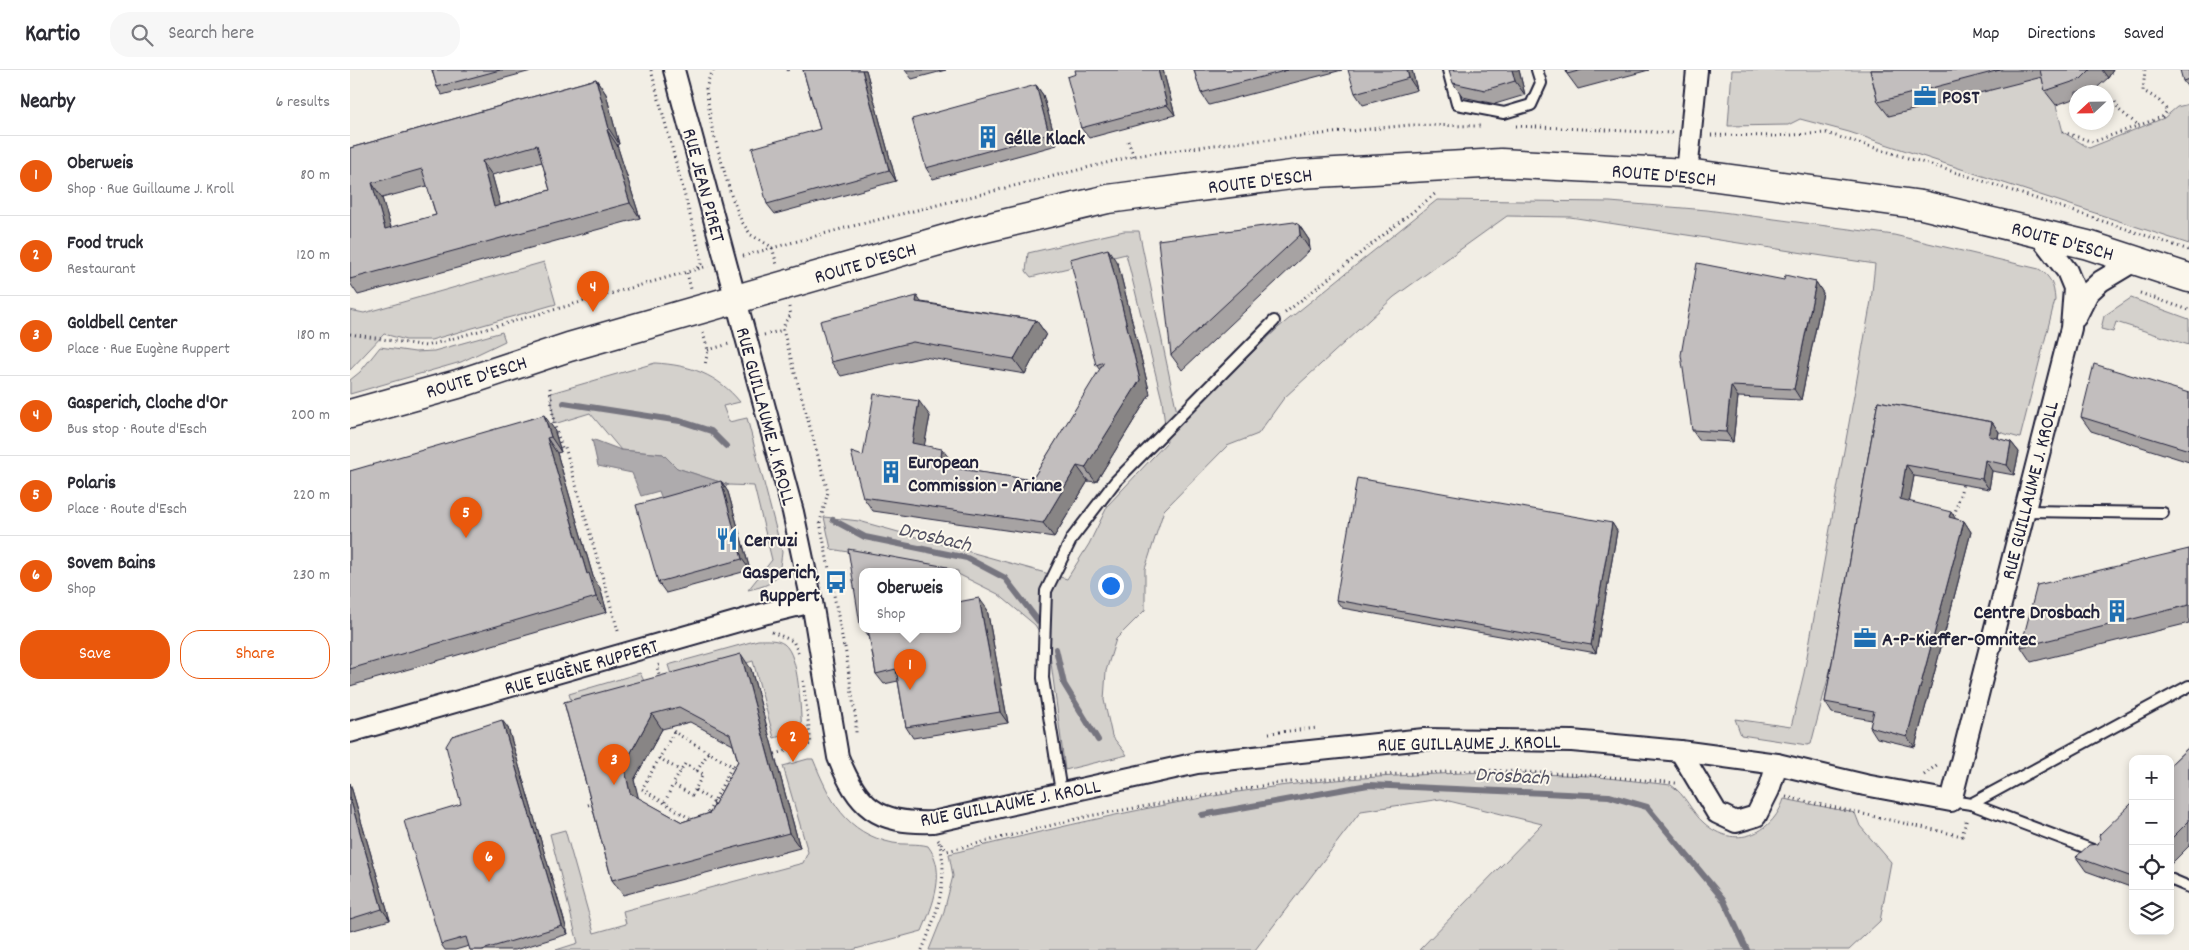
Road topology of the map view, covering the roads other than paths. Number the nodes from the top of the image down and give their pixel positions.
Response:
1 (674, 70) edge
2 (1448, 70) edge
3 (1538, 70) edge
4 (1698, 70) edge
5 (1688, 174) junction
6 (2037, 232) junction
7 (2136, 260) junction
8 (2189, 278) edge
9 (736, 299) junction
10 (1274, 321) road end
11 (2071, 328) junction
12 (350, 414) edge
13 (2024, 511) junction
14 (2162, 513) dead end
15 (812, 602) junction
16 (2189, 686) edge
17 (350, 732) edge
18 (1680, 751) junction
19 (1777, 764) junction
20 (1061, 792) junction
21 (1951, 801) junction
22 (1971, 804) junction
23 (2104, 854) edge
24 (2174, 881) edge
25 (2189, 888) edge

1 - 9 street, RUE JEAN PIRET
2 - 3 lane
4 - 5 street
5 - 6 main road, ROUTE D'ESCH
5 - 9 main road, ROUTE D'ESCH
6 - 7 main road, ROUTE D'ESCH
6 - 11 street, RUE GUILLAUME J. KROLL
7 - 8 main road, ROUTE D'ESCH
7 - 11 street, RUE GUILLAUME J. KROLL
9 - 12 main road, ROUTE D'ESCH
9 - 15 street, RUE GUILLAUME J. KROLL
10 - 20 lane
11 - 13 street, RUE GUILLAUME J. KROLL
13 - 14 lane
13 - 21 street, RUE GUILLAUME J. KROLL
15 - 17 street, RUE EUGÈNE RUPPERT
15 - 20 street, RUE GUILLAUME J. KROLL
16 - 22 lane
18 - 19 street, RUE GUILLAUME J. KROLL
18 - 19 street
18 - 20 street, RUE GUILLAUME J. KROLL
19 - 21 street, RUE GUILLAUME J. KROLL
21 - 22 lane
22 - 23 lane
24 - 25 lane

